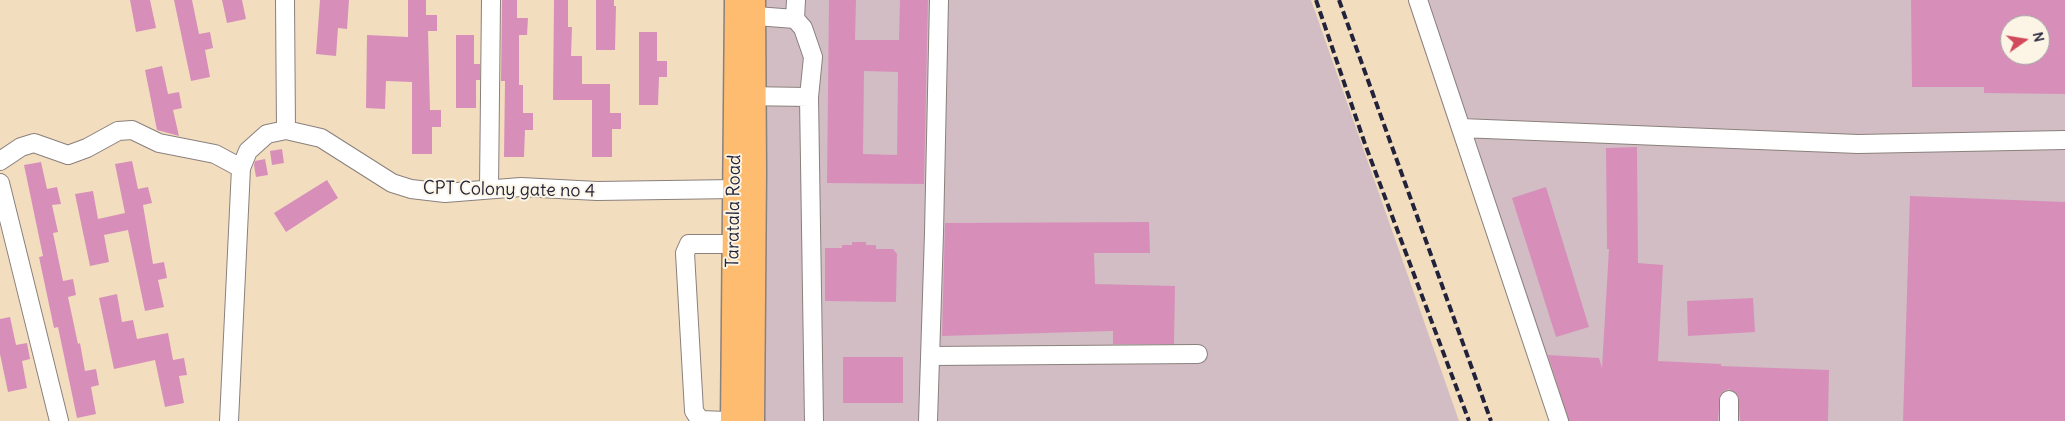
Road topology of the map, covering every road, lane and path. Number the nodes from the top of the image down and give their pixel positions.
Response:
1 (286, 0) edge
2 (491, 0) edge
3 (796, 0) edge
4 (939, 0) edge
5 (1418, 0) edge
6 (745, 8) edge
7 (795, 19) junction
8 (745, 96) junction
9 (809, 98) junction
10 (1461, 128) junction
11 (286, 130) junction
12 (2065, 140) edge
13 (0, 161) edge
14 (241, 168) junction
15 (0, 183) edge
16 (735, 189) junction
17 (489, 190) junction
18 (734, 244) junction
19 (1198, 354) dead end
20 (930, 356) junction
21 (1729, 400) dead end
22 (59, 421) edge
23 (229, 421) edge
24 (727, 421) edge
25 (732, 421) edge
26 (753, 421) edge
27 (814, 421) edge
28 (928, 421) edge
29 (1559, 421) edge
30 (1729, 421) edge

1 - 11 street
2 - 17 street
3 - 7 street
4 - 20 street
5 - 10 street
6 - 7 street
6 - 8 main road
7 - 9 street
8 - 9 street
8 - 16 main road, Taratala Road
8 - 26 main road
9 - 27 street
10 - 12 street
10 - 29 street
11 - 14 street
11 - 17 street, CPT Colony gate no 4
13 - 14 street
14 - 23 street
15 - 22 street
16 - 17 street, CPT Colony gate no 4
16 - 18 main road, Taratala Road
18 - 24 street
18 - 25 main road, Taratala Road
19 - 20 street
20 - 28 street
21 - 30 street

